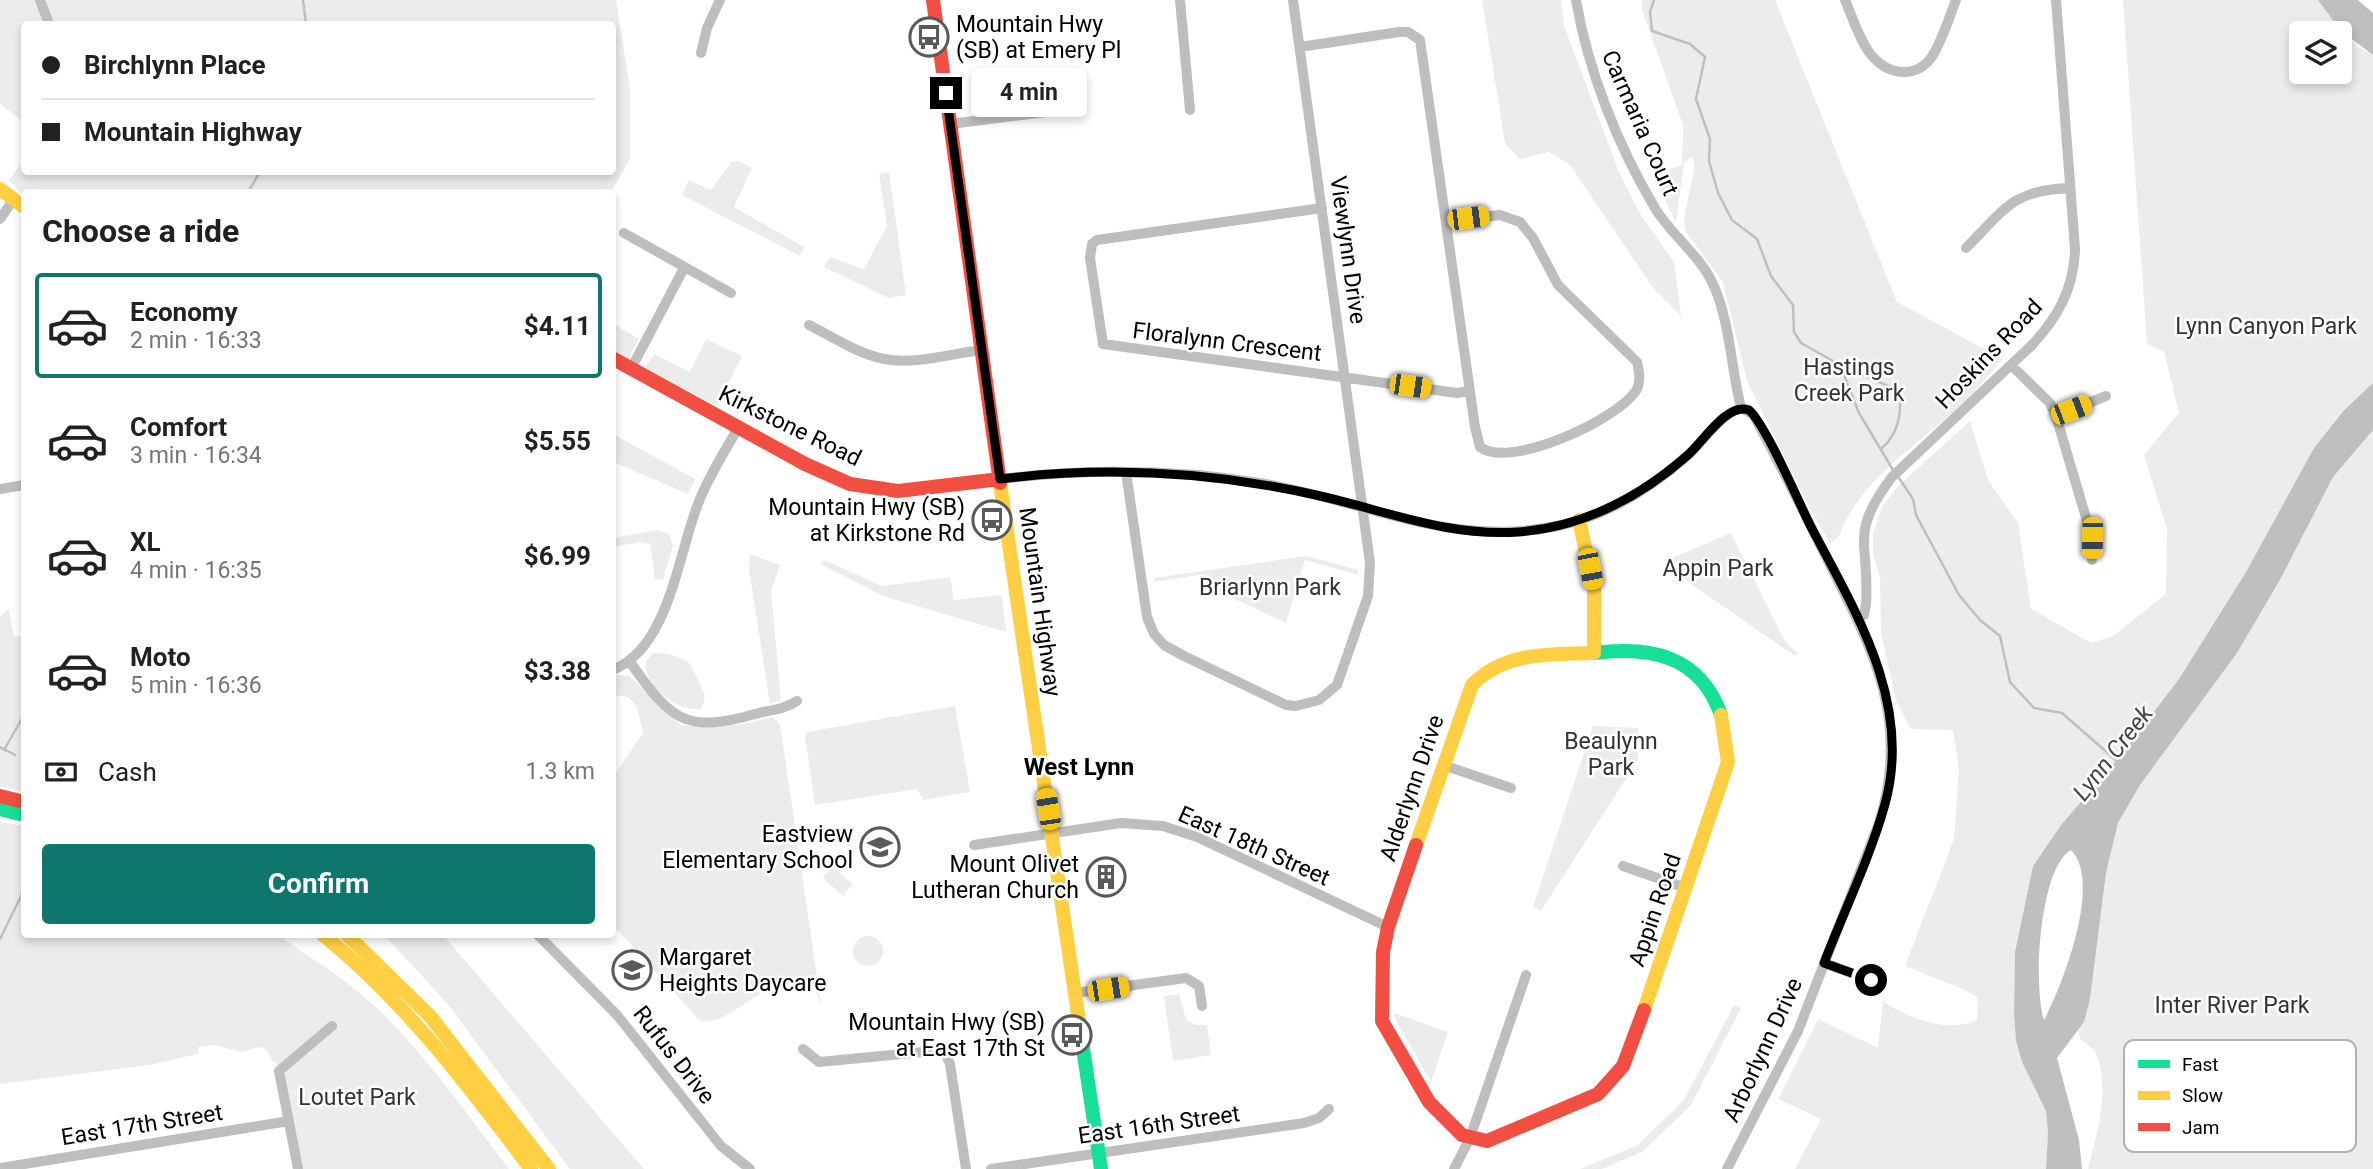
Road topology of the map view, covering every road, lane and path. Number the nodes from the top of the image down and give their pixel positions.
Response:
1 (40, 0) edge
2 (720, 0) edge
3 (933, 0) edge
4 (1180, 0) edge
5 (1293, 0) edge
6 (1576, 0) edge
7 (1845, 0) edge
8 (1956, 0) edge
9 (2056, 0) edge
10 (48, 21) edge
11 (1300, 47) junction
12 (701, 53) dead end
13 (1063, 110) dead end
14 (1190, 110) dead end
15 (950, 124) junction
16 (2070, 188) junction
17 (0, 189) edge
18 (19, 203) edge
19 (1322, 208) junction
20 (0, 219) edge
21 (1446, 221) junction
22 (624, 233) dead end
23 (1966, 248) dead end
24 (684, 268) junction
25 (731, 293) dead end
26 (810, 325) dead end
27 (981, 350) junction
28 (616, 360) edge
29 (2011, 365) junction
30 (631, 369) junction
31 (1345, 376) junction
32 (1470, 391) junction
33 (2106, 396) dead end
34 (1741, 408) junction
35 (2056, 416) junction
36 (738, 428) junction
37 (1126, 472) junction
38 (1000, 479) junction
39 (21, 486) edge
40 (0, 489) edge
41 (1361, 506) junction
42 (1580, 520) junction
43 (2092, 560) dead end
44 (1857, 618) junction
45 (1594, 653) junction
46 (630, 663) junction
47 (616, 668) edge
48 (797, 701) dead end
49 (1443, 765) junction
50 (1511, 788) dead end
51 (0, 796) edge
52 (21, 801) edge
53 (0, 809) edge
54 (21, 814) edge
55 (1052, 834) junction
56 (974, 845) dead end
57 (1623, 866) dead end
58 (1686, 888) junction
59 (1388, 928) junction
60 (327, 938) edge
61 (351, 938) edge
62 (541, 938) edge
63 (1824, 963) junction
64 (1526, 975) dead end
65 (1885, 985) dead end
66 (1075, 993) junction
67 (1202, 1006) dead end
68 (332, 1026) dead end
69 (803, 1049) dead end
70 (1329, 1109) dead end
71 (289, 1121) junction
72 (1470, 1138) junction
73 (1099, 1153) junction
74 (0, 1168) edge
75 (298, 1169) edge
76 (531, 1169) edge
77 (549, 1169) edge
78 (750, 1169) edge
79 (966, 1169) edge
80 (991, 1169) edge
81 (1101, 1169) edge
82 (1454, 1169) edge
83 (1727, 1169) edge

1 - 10 street
2 - 12 street
3 - 15 main road, Mountain Highway
4 - 14 street
5 - 11 street, Viewlynn Drive
6 - 34 street, Carmaria Court
7 - 8 street
9 - 16 street, Hoskins Road
11 - 19 street, Viewlynn Drive
11 - 21 street
13 - 15 street
15 - 27 main road, Mountain Highway
16 - 23 street
16 - 29 street, Hoskins Road
17 - 18 main road
18 - 20 street
19 - 31 street, Viewlynn Drive
19 - 31 street, Floralynn Crescent
21 - 32 street
21 - 32 street
22 - 24 street
24 - 25 street
24 - 30 street
26 - 27 street
27 - 38 main road, Mountain Highway
28 - 30 main road, Kirkstone Road
29 - 35 street
29 - 44 street, Hoskins Road
30 - 36 main road, Kirkstone Road
31 - 32 street, Floralynn Crescent
31 - 41 street, Viewlynn Drive
33 - 35 street
34 - 42 street
34 - 44 street, Arborlynn Drive
35 - 43 street
36 - 38 main road, Kirkstone Road
36 - 46 street
37 - 38 street
37 - 41 street
37 - 41 street, Viewlynn Drive
38 - 55 main road, Mountain Highway
39 - 40 street
41 - 42 street
42 - 45 main road
44 - 63 street, Arborlynn Drive
45 - 49 main road, Alderlynn Drive
45 - 58 main road, Appin Road
46 - 47 street
46 - 48 street
49 - 50 street
49 - 59 main road, Alderlynn Drive
51 - 52 main road
53 - 54 main road
55 - 56 street, East 18th Street
55 - 59 street, East 18th Street
55 - 66 main road, Mountain Highway
57 - 58 street
58 - 72 main road, Appin Road
59 - 72 main road, Alderlynn Drive
60 - 76 main road
61 - 77 main road
62 - 78 street, Rufus Drive
63 - 65 street
63 - 83 street, Arborlynn Drive
64 - 72 street
66 - 67 street
66 - 73 main road, Mountain Highway
68 - 71 street
69 - 79 street
70 - 73 street, East 16th Street
71 - 74 street, East 17th Street
71 - 75 street
72 - 82 street
73 - 80 street, East 16th Street
73 - 81 main road, Mountain Highway

